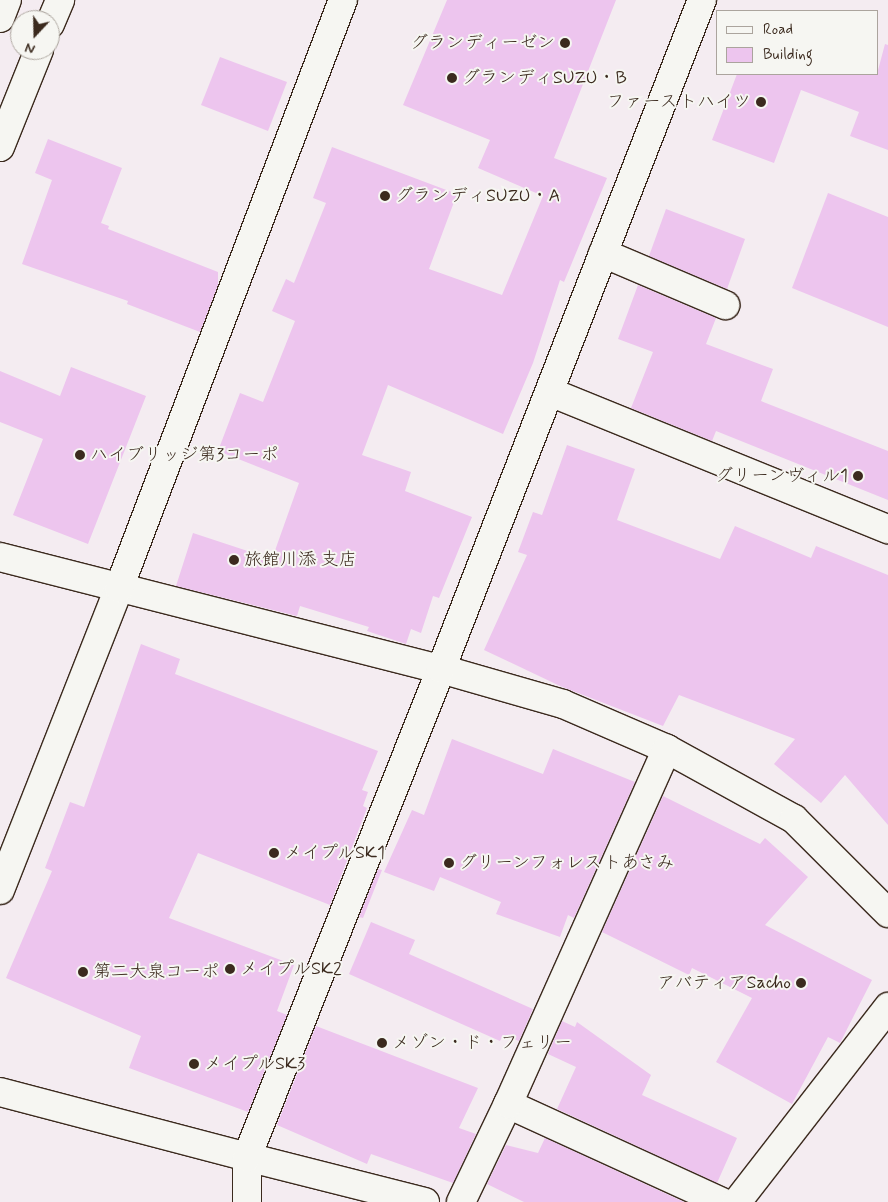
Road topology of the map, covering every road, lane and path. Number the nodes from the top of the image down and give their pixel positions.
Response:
1 (7, 0) edge
2 (343, 0) edge
3 (702, 0) edge
4 (0, 18) edge
5 (35, 60) edge
6 (0, 147) edge
7 (603, 253) junction
8 (725, 305) dead end
9 (550, 392) junction
10 (888, 529) edge
11 (0, 557) edge
12 (119, 588) junction
13 (441, 669) junction
14 (666, 748) junction
15 (0, 890) edge
16 (888, 913) edge
17 (888, 1007) edge
18 (0, 1092) edge
19 (508, 1104) junction
20 (247, 1157) junction
21 (247, 1202) edge
22 (425, 1202) edge
23 (461, 1202) edge
24 (722, 1202) edge
25 (737, 1202) edge

1 - 4 street
2 - 12 street
3 - 7 street
5 - 6 street
7 - 8 street
7 - 9 street
9 - 10 street
9 - 13 street
11 - 12 street
12 - 13 street
12 - 15 street
13 - 14 street
13 - 20 street
14 - 16 street
14 - 19 street
17 - 25 street
18 - 20 street
19 - 23 street
19 - 24 street
20 - 21 street
20 - 22 street

